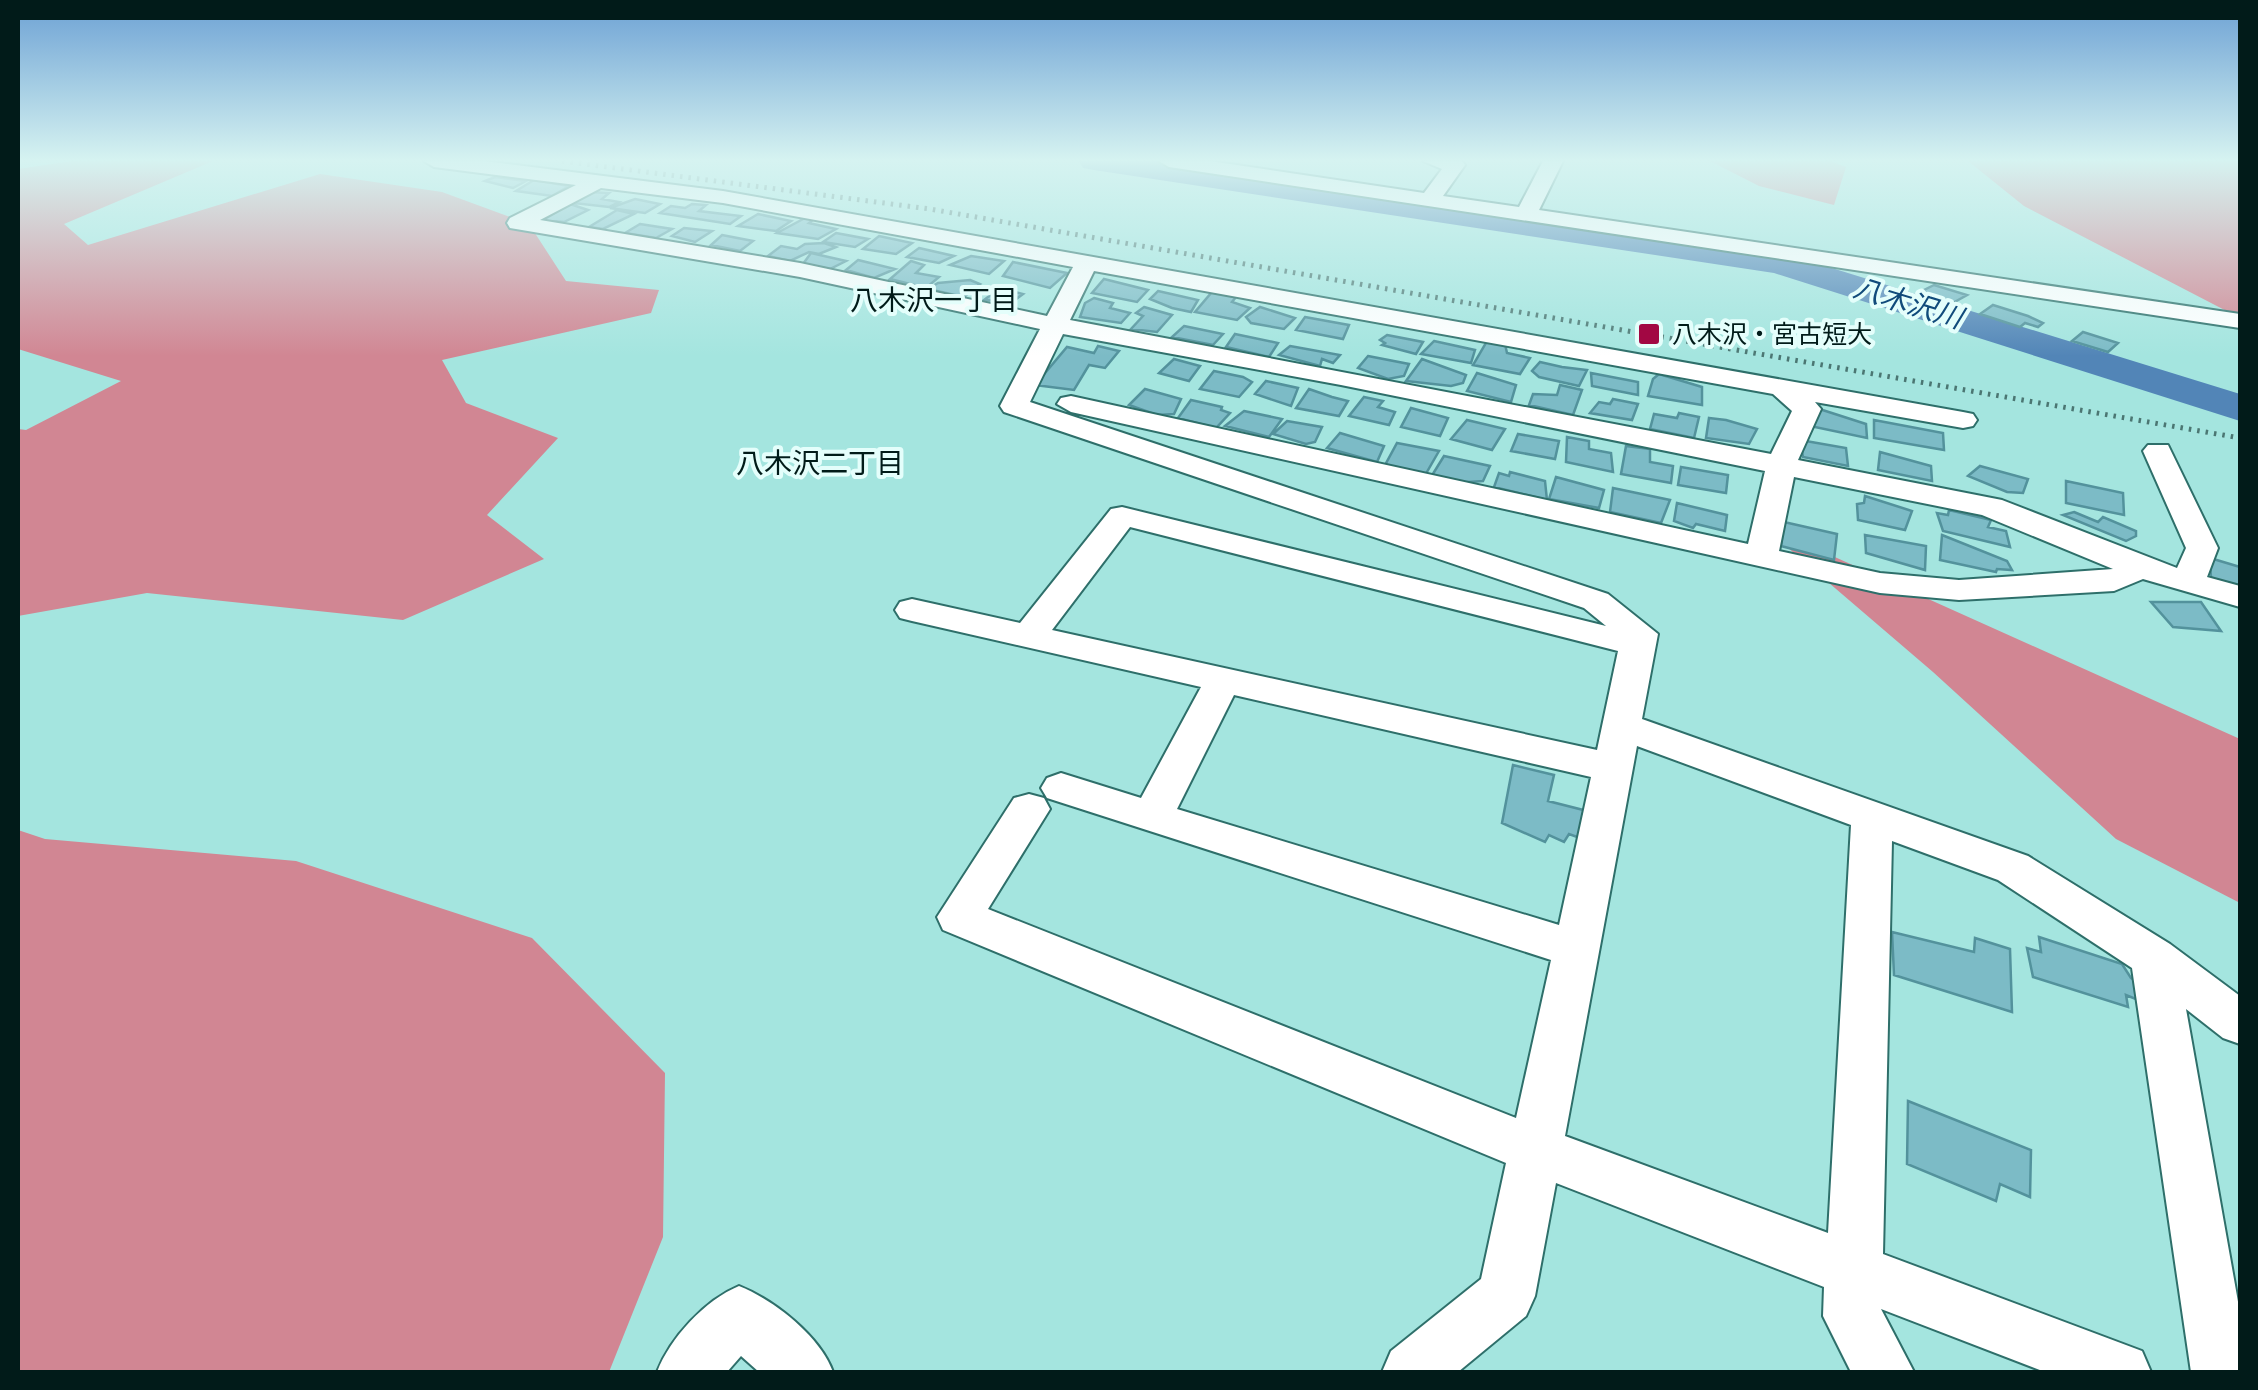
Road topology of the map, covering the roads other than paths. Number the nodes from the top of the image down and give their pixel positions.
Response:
1 (541, 226) edge
2 (884, 226) edge
3 (1599, 226) edge
4 (1086, 262) junction
5 (2240, 322) edge
6 (1054, 325) junction
7 (1778, 385) junction
8 (1021, 393) junction
9 (1963, 420) dead end
10 (2158, 451) dead end
11 (1782, 464) junction
12 (1761, 558) junction
13 (2140, 568) junction
14 (2188, 582) junction
15 (2240, 597) edge
16 (912, 610) dead end
17 (1029, 636) junction
18 (1638, 645) junction
19 (1223, 680) junction
20 (1622, 726) junction
21 (1613, 768) junction
22 (1154, 814) junction
23 (1872, 815) junction
24 (1576, 949) junction
25 (2154, 958) junction
26 (2240, 1023) edge
27 (1535, 1150) junction
28 (1856, 1272) junction
29 (687, 1372) edge
30 (804, 1372) edge
31 (1412, 1372) edge
32 (1884, 1372) edge
33 (2121, 1372) edge
34 (2222, 1372) edge

1 - 6 street
2 - 4 street
3 - 5 street
4 - 6 street
4 - 7 street
6 - 8 street
6 - 11 street
7 - 9 street
7 - 11 street
8 - 12 street
8 - 18 street
10 - 14 street
11 - 12 street
11 - 13 street
12 - 13 street
13 - 14 street
14 - 15 street
16 - 17 street
17 - 18 street
17 - 19 street
18 - 20 street
19 - 21 street
19 - 22 street
20 - 21 street
20 - 23 street
21 - 24 street
22 - 24 street
22 - 27 street
23 - 25 street
23 - 28 street
24 - 27 street
25 - 26 street
25 - 34 street
27 - 28 street
27 - 31 street
28 - 32 street
28 - 33 street
29 - 30 street

